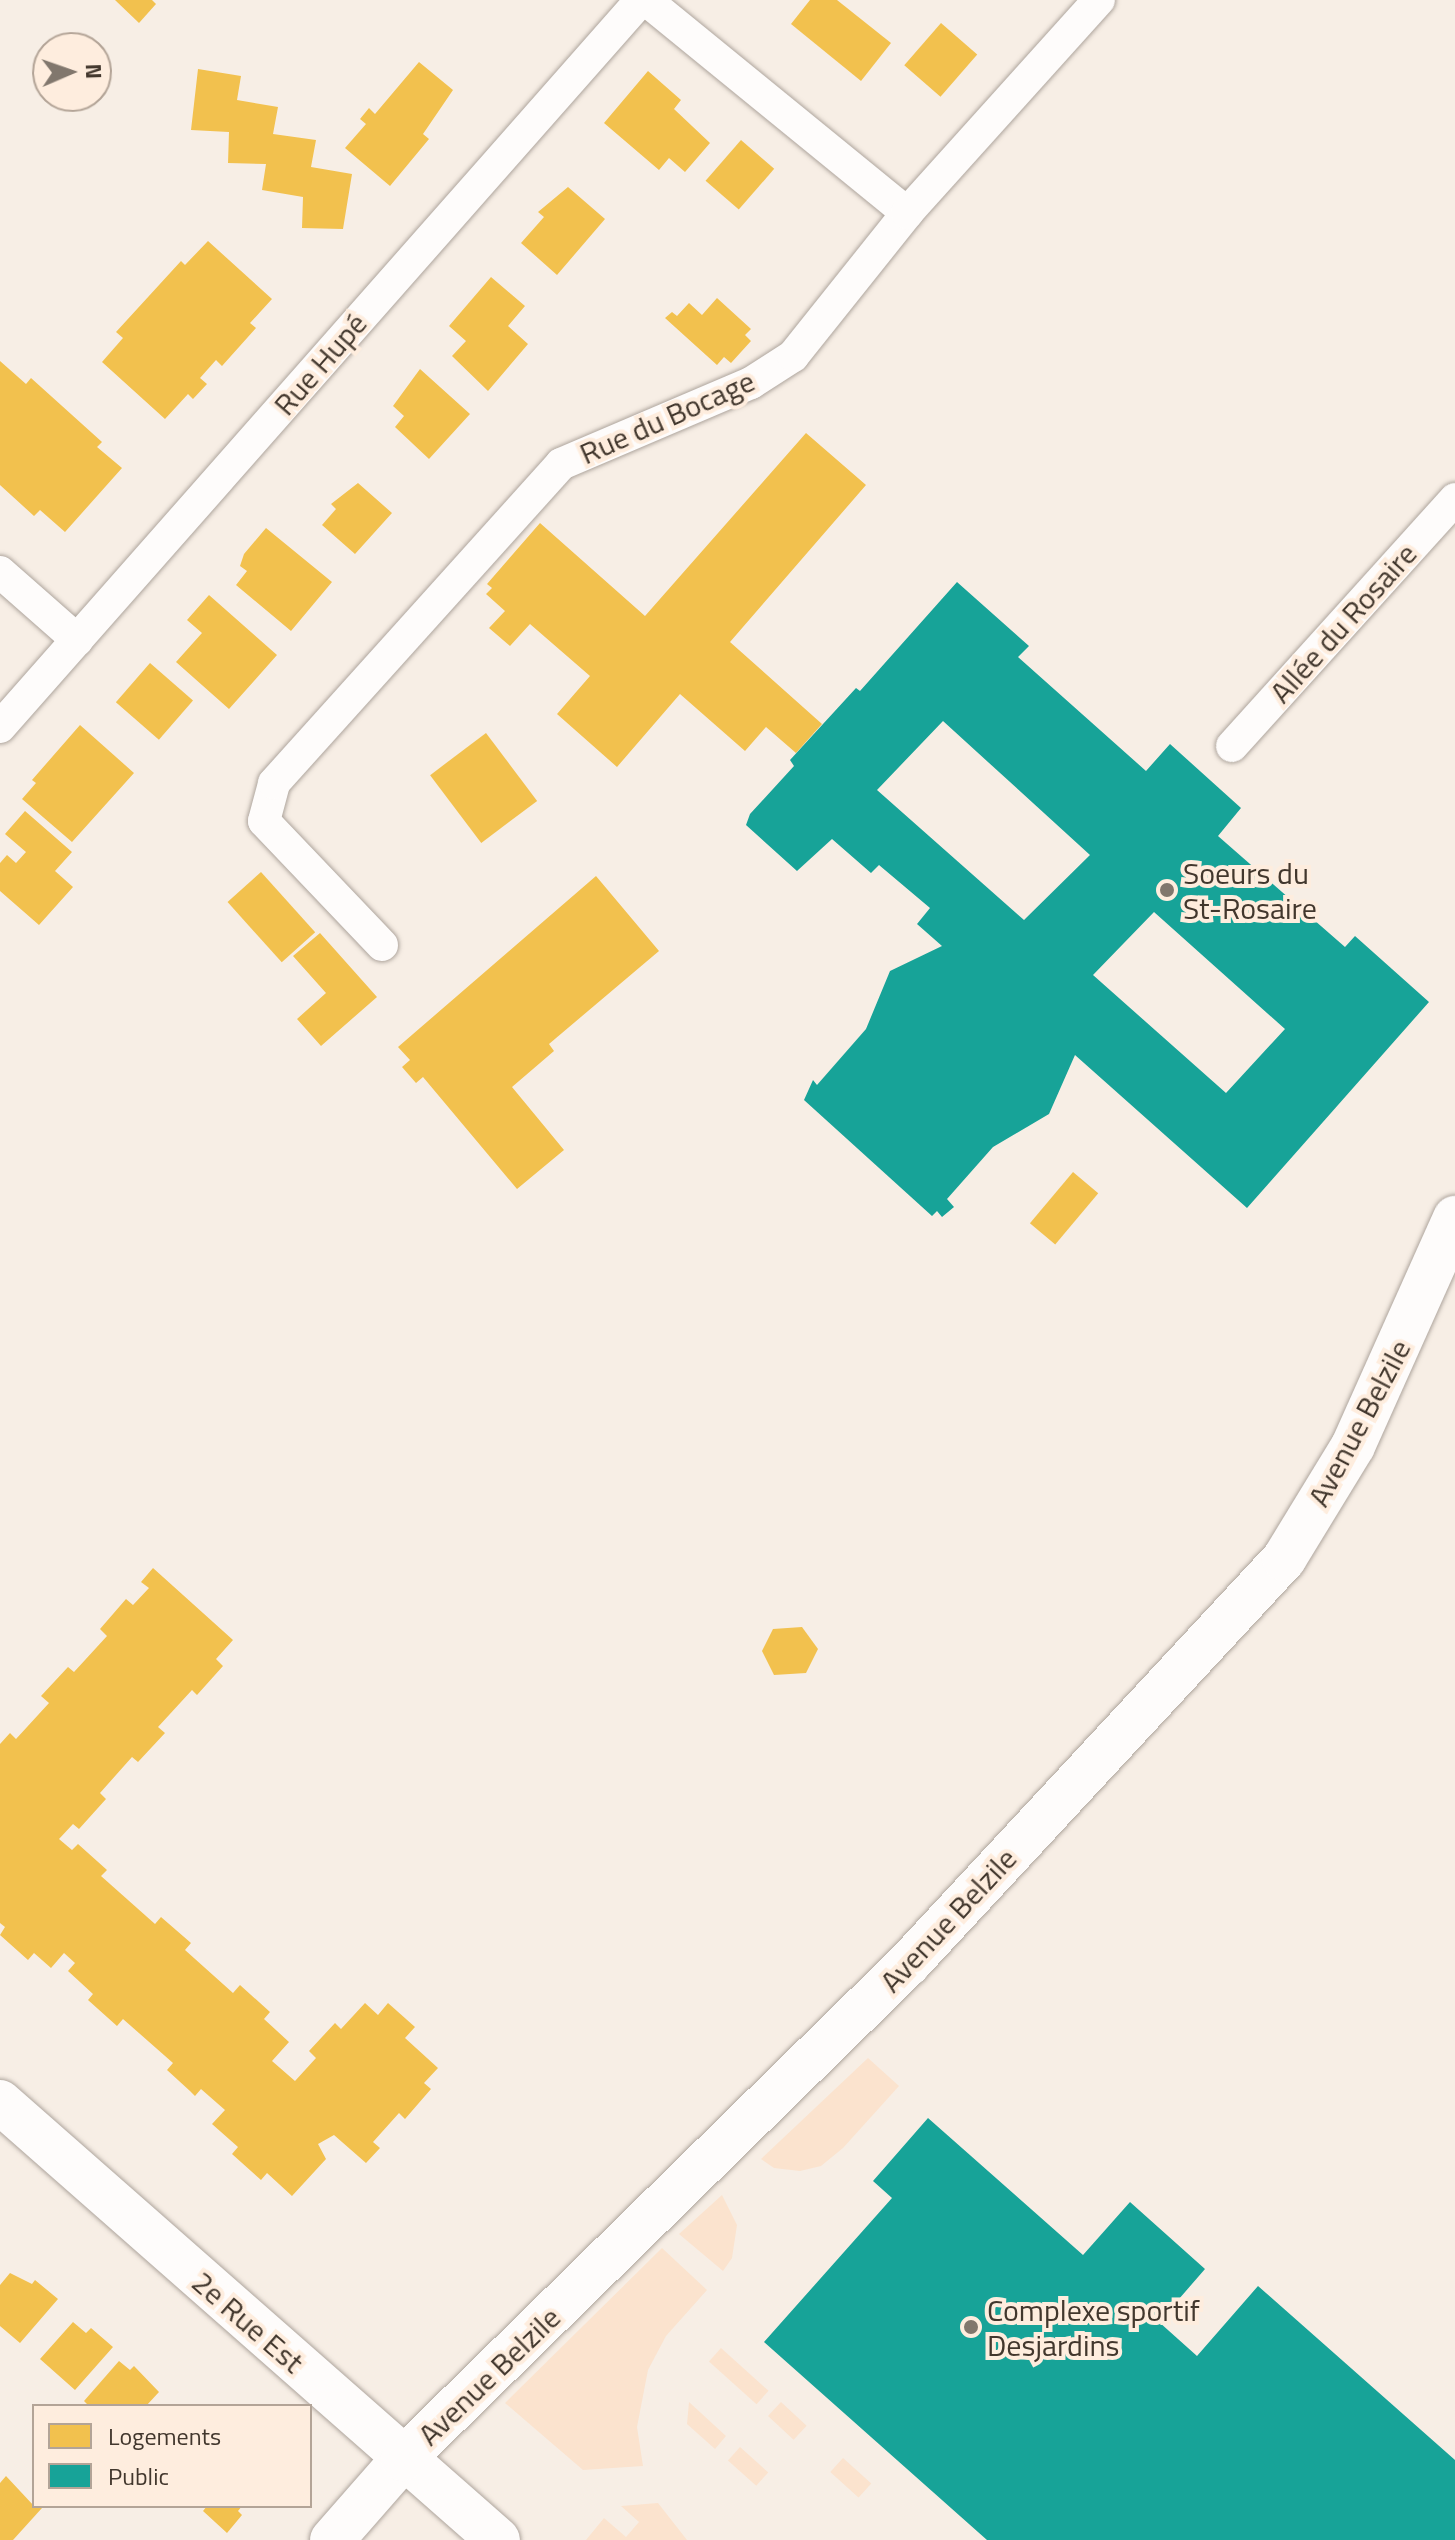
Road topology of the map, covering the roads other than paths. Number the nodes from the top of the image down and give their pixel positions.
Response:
1 (644, 0) edge
2 (1099, 0) edge
3 (907, 213) junction
4 (1455, 499) edge
5 (0, 572) edge
6 (77, 640) junction
7 (0, 727) edge
8 (1232, 746) dead end
9 (382, 945) dead end
10 (1455, 1218) edge
11 (0, 2102) edge
12 (403, 2459) junction
13 (332, 2540) edge
14 (498, 2540) edge

1 - 3 street
1 - 6 street, Rue Hupé
2 - 3 street, Rue du Bocage
3 - 9 street, Rue du Bocage
4 - 8 street, Allée du Rosaire
5 - 6 street
6 - 7 street, Rue Hupé
10 - 12 street, Avenue Belzile
11 - 12 street, 2e Rue Est
12 - 13 street, Avenue Belzile
12 - 14 street, 2e Rue Est

